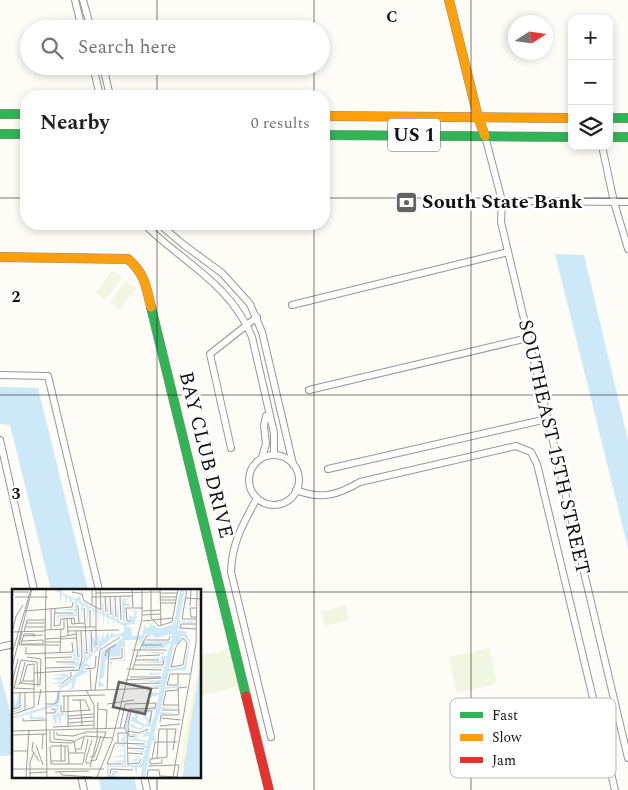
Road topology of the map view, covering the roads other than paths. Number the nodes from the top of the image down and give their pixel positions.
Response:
1 (75, 0) edge
2 (83, 0) edge
3 (449, 0) edge
4 (80, 20) edge
5 (88, 20) edge
6 (95, 75) edge
7 (104, 75) edge
8 (99, 90) edge
9 (108, 90) edge
10 (0, 114) edge
11 (20, 114) edge
12 (330, 116) edge
13 (478, 117) junction
14 (568, 118) edge
15 (613, 118) edge
16 (628, 118) edge
17 (0, 134) edge
18 (20, 134) edge
19 (330, 135) edge
20 (485, 136) junction
21 (568, 137) edge
22 (613, 137) edge
23 (628, 137) edge
24 (603, 150) edge
25 (502, 201) junction
26 (614, 202) junction
27 (628, 202) edge
28 (150, 230) edge
29 (166, 230) edge
30 (628, 249) edge
31 (508, 252) junction
32 (0, 257) edge
33 (292, 305) dead end
34 (257, 317) junction
35 (247, 324) junction
36 (528, 338) junction
37 (0, 375) edge
38 (309, 390) dead end
39 (267, 403) junction
40 (547, 419) junction
41 (284, 425) junction
42 (273, 428) junction
43 (0, 440) edge
44 (231, 448) dead end
45 (269, 456) junction
46 (293, 464) junction
47 (328, 469) dead end
48 (296, 490) junction
49 (257, 498) junction
50 (34, 589) edge
51 (99, 589) edge
52 (593, 698) edge
53 (614, 698) edge
54 (616, 708) edge
55 (272, 737) dead end
56 (628, 758) edge
57 (269, 790) edge

1 - 4 street
2 - 5 street
3 - 13 street
6 - 8 street
7 - 9 street
10 - 11 street
12 - 13 street, US 1
13 - 14 street, US 1
13 - 20 street
15 - 16 street
17 - 18 street
19 - 20 street, US 1
20 - 21 street, US 1
20 - 25 street, SOUTHEAST 15TH STREET
22 - 23 street
24 - 26 street
25 - 26 street
25 - 31 street, SOUTHEAST 15TH STREET
26 - 27 street
26 - 30 street
28 - 35 street
29 - 34 street
31 - 33 street
31 - 36 street, SOUTHEAST 15TH STREET
32 - 57 street, BAY CLUB DRIVE
34 - 35 street
34 - 41 street
35 - 39 street
35 - 44 street
36 - 38 street
36 - 40 street, SOUTHEAST 15TH STREET
37 - 51 street
39 - 42 street
39 - 45 street
40 - 47 street
40 - 53 street, SOUTHEAST 15TH STREET
41 - 42 street
41 - 46 street
42 - 45 street
43 - 50 street
45 - 46 street
45 - 49 street
46 - 48 street
48 - 49 street
48 - 52 street
49 - 55 street
54 - 56 street, SOUTHEAST 15TH STREET

